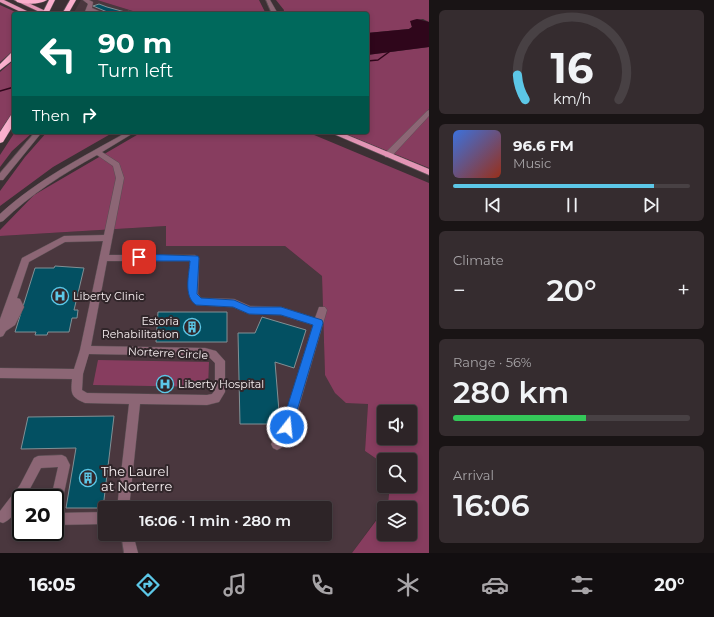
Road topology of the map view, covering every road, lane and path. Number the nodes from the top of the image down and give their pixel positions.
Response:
1 (0, 0) edge
2 (44, 0) edge
3 (53, 0) edge
4 (73, 0) edge
5 (85, 0) edge
6 (268, 0) edge
7 (18, 1) edge
8 (88, 11) edge
9 (26, 12) edge
10 (42, 12) edge
11 (47, 12) edge
12 (55, 12) edge
13 (66, 12) edge
14 (274, 12) edge
15 (12, 58) edge
16 (0, 68) edge
17 (429, 112) edge
18 (12, 120) edge
19 (37, 134) edge
20 (128, 134) edge
21 (338, 134) edge
22 (0, 140) edge
23 (98, 151) junction
24 (388, 155) junction
25 (429, 172) edge
26 (0, 178) edge
27 (1, 217) edge
28 (107, 238) junction
29 (103, 258) junction
30 (322, 310) dead end
31 (318, 323) junction
32 (1, 331) edge
33 (85, 350) junction
34 (0, 373) edge
35 (78, 374) junction
36 (135, 399) junction
37 (277, 444) dead end
38 (24, 489) edge
39 (59, 489) edge
40 (124, 501) edge
41 (12, 505) edge
42 (3, 517) dead end
43 (98, 518) edge
44 (64, 519) edge
45 (128, 541) edge
46 (131, 553) edge

1 - 9 main road
2 - 7 highway
3 - 11 highway
3 - 12 highway
4 - 13 highway
5 - 8 street
6 - 14 street
7 - 10 main road
15 - 16 highway
17 - 24 street
18 - 22 highway
19 - 26 street
20 - 23 street
21 - 24 main road
23 - 27 street
23 - 28 street
24 - 25 main road
28 - 29 street
28 - 32 street
29 - 31 street
29 - 33 street
30 - 31 street
31 - 37 street
33 - 35 street, Norterre Circle
33 - 36 street, Norterre Circle
34 - 35 street
35 - 36 street, Norterre Circle
36 - 40 street
38 - 39 street
41 - 42 street
43 - 44 street
45 - 46 street

